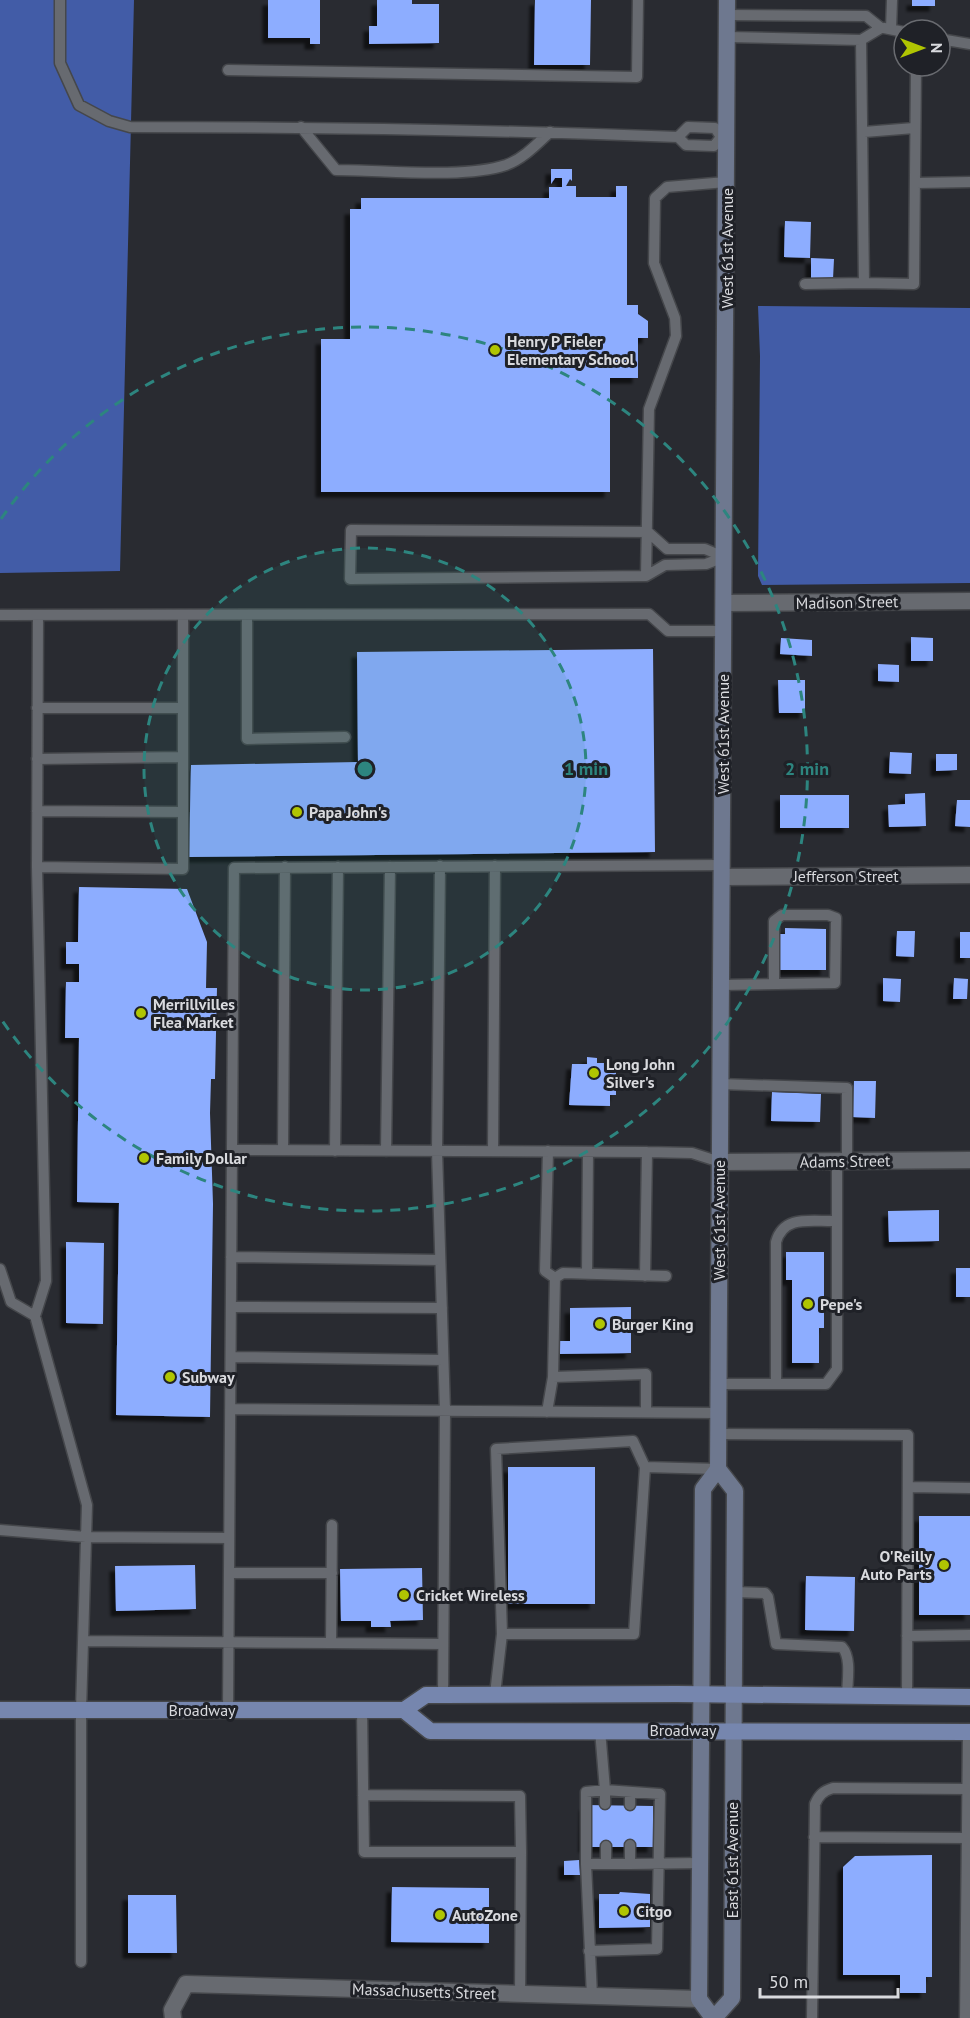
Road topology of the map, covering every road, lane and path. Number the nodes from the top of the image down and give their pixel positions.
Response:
1 (60, 0) edge
2 (638, 0) edge
3 (892, 0) edge
4 (728, 7) edge
5 (886, 29) junction
6 (892, 30) edge
7 (727, 37) junction
8 (861, 40) junction
9 (952, 41) edge
10 (970, 45) edge
11 (228, 70) dead end
12 (916, 78) edge
13 (301, 127) junction
14 (914, 128) junction
15 (550, 132) junction
16 (864, 132) junction
17 (678, 137) junction
18 (724, 137) junction
19 (726, 182) junction
20 (970, 182) edge
21 (916, 183) junction
22 (864, 283) junction
23 (805, 284) dead end
24 (648, 532) junction
25 (724, 557) junction
26 (646, 576) junction
27 (970, 601) edge
28 (724, 603) junction
29 (0, 615) edge
30 (246, 615) junction
31 (38, 616) junction
32 (183, 616) junction
33 (723, 632) junction
34 (37, 708) junction
35 (183, 708) junction
36 (345, 737) dead end
37 (183, 757) junction
38 (37, 759) junction
39 (37, 811) junction
40 (183, 812) junction
41 (440, 866) junction
42 (495, 866) junction
43 (37, 867) junction
44 (285, 867) junction
45 (338, 867) junction
46 (390, 867) junction
47 (722, 871) junction
48 (970, 875) edge
49 (721, 984) junction
50 (774, 984) junction
51 (720, 1084) junction
52 (232, 1150) junction
53 (283, 1150) junction
54 (335, 1150) junction
55 (386, 1151) junction
56 (437, 1151) junction
57 (494, 1151) junction
58 (548, 1151) junction
59 (588, 1152) junction
60 (647, 1152) junction
61 (970, 1160) edge
62 (842, 1161) junction
63 (720, 1162) junction
64 (837, 1221) junction
65 (231, 1257) junction
66 (440, 1260) junction
67 (0, 1269) edge
68 (587, 1274) junction
69 (645, 1276) junction
70 (666, 1276) dead end
71 (555, 1278) junction
72 (231, 1307) junction
73 (442, 1308) junction
74 (35, 1316) junction
75 (231, 1357) junction
76 (443, 1360) junction
77 (553, 1377) junction
78 (719, 1384) junction
79 (776, 1384) junction
80 (230, 1409) junction
81 (445, 1411) junction
82 (546, 1412) junction
83 (646, 1412) junction
84 (718, 1413) junction
85 (718, 1434) junction
86 (645, 1467) junction
87 (718, 1469) junction
88 (908, 1487) junction
89 (970, 1488) edge
90 (332, 1524) dead end
91 (0, 1530) edge
92 (86, 1537) junction
93 (229, 1538) junction
94 (229, 1573) junction
95 (332, 1573) junction
96 (735, 1592) junction
97 (502, 1634) junction
98 (970, 1635) edge
99 (907, 1636) junction
100 (83, 1641) junction
101 (229, 1643) junction
102 (331, 1643) junction
103 (443, 1644) junction
104 (495, 1694) junction
105 (701, 1694) junction
106 (442, 1695) junction
107 (733, 1695) junction
108 (847, 1696) junction
109 (907, 1697) junction
110 (970, 1697) edge
111 (0, 1710) edge
112 (81, 1710) junction
113 (228, 1710) junction
114 (362, 1710) junction
115 (404, 1710) junction
116 (600, 1730) junction
117 (701, 1730) junction
118 (732, 1730) junction
119 (969, 1732) edge
120 (968, 1784) edge
121 (605, 1790) junction
122 (630, 1792) junction
123 (363, 1795) junction
124 (605, 1804) dead end
125 (630, 1805) dead end
126 (969, 1826) edge
127 (814, 1837) junction
128 (967, 1838) junction
129 (630, 1845) dead end
130 (606, 1846) dead end
131 (521, 1852) junction
132 (699, 1863) junction
133 (586, 1864) junction
134 (606, 1864) junction
135 (630, 1864) junction
136 (660, 1864) junction
137 (968, 1870) edge
138 (968, 1926) edge
139 (589, 1951) junction
140 (81, 1962) dead end
141 (968, 1978) edge
142 (520, 1994) junction
143 (592, 1996) junction
144 (699, 1999) junction
145 (172, 2018) edge
146 (713, 2018) edge
147 (812, 2018) edge
148 (966, 2018) edge

1 - 13 lane
2 - 11 lane
3 - 5 lane
4 - 5 lane
4 - 7 main road, West 61st Avenue
5 - 6 lane
5 - 8 lane
7 - 8 lane
7 - 18 main road, West 61st Avenue
8 - 16 lane
9 - 10 lane
12 - 14 lane
13 - 15 lane
13 - 15 lane
14 - 16 lane
14 - 21 lane
15 - 17 lane
16 - 22 lane
17 - 18 lane
17 - 18 lane
18 - 19 main road, West 61st Avenue
19 - 24 lane
19 - 25 main road, West 61st Avenue
20 - 21 lane
21 - 22 lane
22 - 23 lane
24 - 25 lane
24 - 26 lane
24 - 26 lane
25 - 26 lane
25 - 28 main road, West 61st Avenue
27 - 28 street, Madison Street
28 - 33 main road, West 61st Avenue
29 - 31 lane
30 - 32 lane
30 - 33 lane
30 - 36 lane
31 - 32 lane
31 - 34 lane
32 - 35 lane
33 - 47 main road, West 61st Avenue
34 - 35 lane
34 - 38 lane
35 - 37 lane
37 - 38 lane
37 - 40 lane
38 - 39 lane
39 - 40 lane
39 - 43 lane
40 - 43 lane
41 - 42 lane
41 - 46 lane
41 - 56 lane
42 - 47 lane
42 - 57 lane
43 - 74 lane
44 - 45 lane
44 - 52 lane
44 - 53 lane
45 - 46 lane
45 - 54 lane
46 - 55 lane
47 - 48 street, Jefferson Street
47 - 49 main road, West 61st Avenue
49 - 50 lane
49 - 51 main road, West 61st Avenue
50 - 50 lane
51 - 62 lane
51 - 63 main road, West 61st Avenue
52 - 53 lane
52 - 65 lane
53 - 54 lane
54 - 55 lane
55 - 56 lane
56 - 57 lane
56 - 66 lane
57 - 58 lane
58 - 59 lane
58 - 71 lane
59 - 60 lane
59 - 68 lane
60 - 63 lane
60 - 69 lane
61 - 62 street, Adams Street
62 - 63 street, Adams Street
62 - 64 lane
63 - 78 main road, West 61st Avenue
64 - 79 lane
64 - 79 lane
65 - 66 lane
65 - 72 lane
66 - 73 lane
67 - 74 lane
68 - 69 lane
68 - 71 lane
69 - 70 lane
71 - 77 lane
72 - 73 lane
72 - 75 lane
73 - 76 lane
74 - 92 lane
75 - 76 lane
75 - 80 lane
76 - 81 lane
77 - 82 lane
77 - 83 lane
78 - 79 lane
78 - 84 main road, West 61st Avenue
80 - 81 lane
80 - 93 lane
81 - 82 lane
81 - 103 lane
82 - 83 lane
83 - 84 lane
84 - 85 main road, West 61st Avenue
85 - 87 main road, West 61st Avenue
85 - 88 lane
86 - 87 lane
86 - 97 lane
86 - 97 lane
87 - 96 main road
87 - 105 main road
88 - 89 lane
88 - 99 lane
90 - 95 lane
91 - 92 lane
92 - 93 lane
92 - 100 lane
93 - 94 lane
94 - 95 lane
94 - 101 lane
95 - 102 lane
96 - 107 main road
96 - 108 lane
97 - 104 lane
98 - 99 lane
99 - 109 lane
100 - 101 lane
100 - 112 lane
101 - 102 lane
101 - 113 lane
102 - 103 lane
103 - 106 lane
104 - 105 main road
104 - 106 main road
105 - 107 main road
105 - 117 main road
106 - 115 main road
107 - 108 main road
107 - 118 main road, East 61st Avenue
108 - 109 main road
109 - 110 main road
111 - 112 main road, Broadway
112 - 113 main road, Broadway
112 - 140 lane
113 - 114 main road, Broadway
114 - 115 main road, Broadway
114 - 123 lane
115 - 116 main road, Broadway
116 - 117 main road, Broadway
116 - 121 lane
117 - 118 main road, Broadway
117 - 132 main road, East 61st Avenue
118 - 119 main road, Broadway
118 - 146 main road, East 61st Avenue
119 - 120 lane
120 - 126 lane
120 - 127 lane
121 - 122 lane
121 - 124 lane
121 - 133 lane
122 - 125 lane
122 - 136 lane
123 - 131 lane
123 - 131 lane
126 - 128 lane
127 - 128 lane
127 - 147 lane
128 - 137 lane
129 - 135 lane
130 - 134 lane
131 - 142 lane
132 - 136 lane
132 - 144 main road, East 61st Avenue
133 - 134 lane
133 - 139 lane
134 - 135 lane
135 - 136 lane
136 - 139 lane
137 - 138 lane
138 - 141 lane
139 - 143 lane
141 - 148 lane
142 - 143 street, Massachusetts Street
142 - 145 street, Massachusetts Street
143 - 144 street, Massachusetts Street
144 - 146 main road, East 61st Avenue

